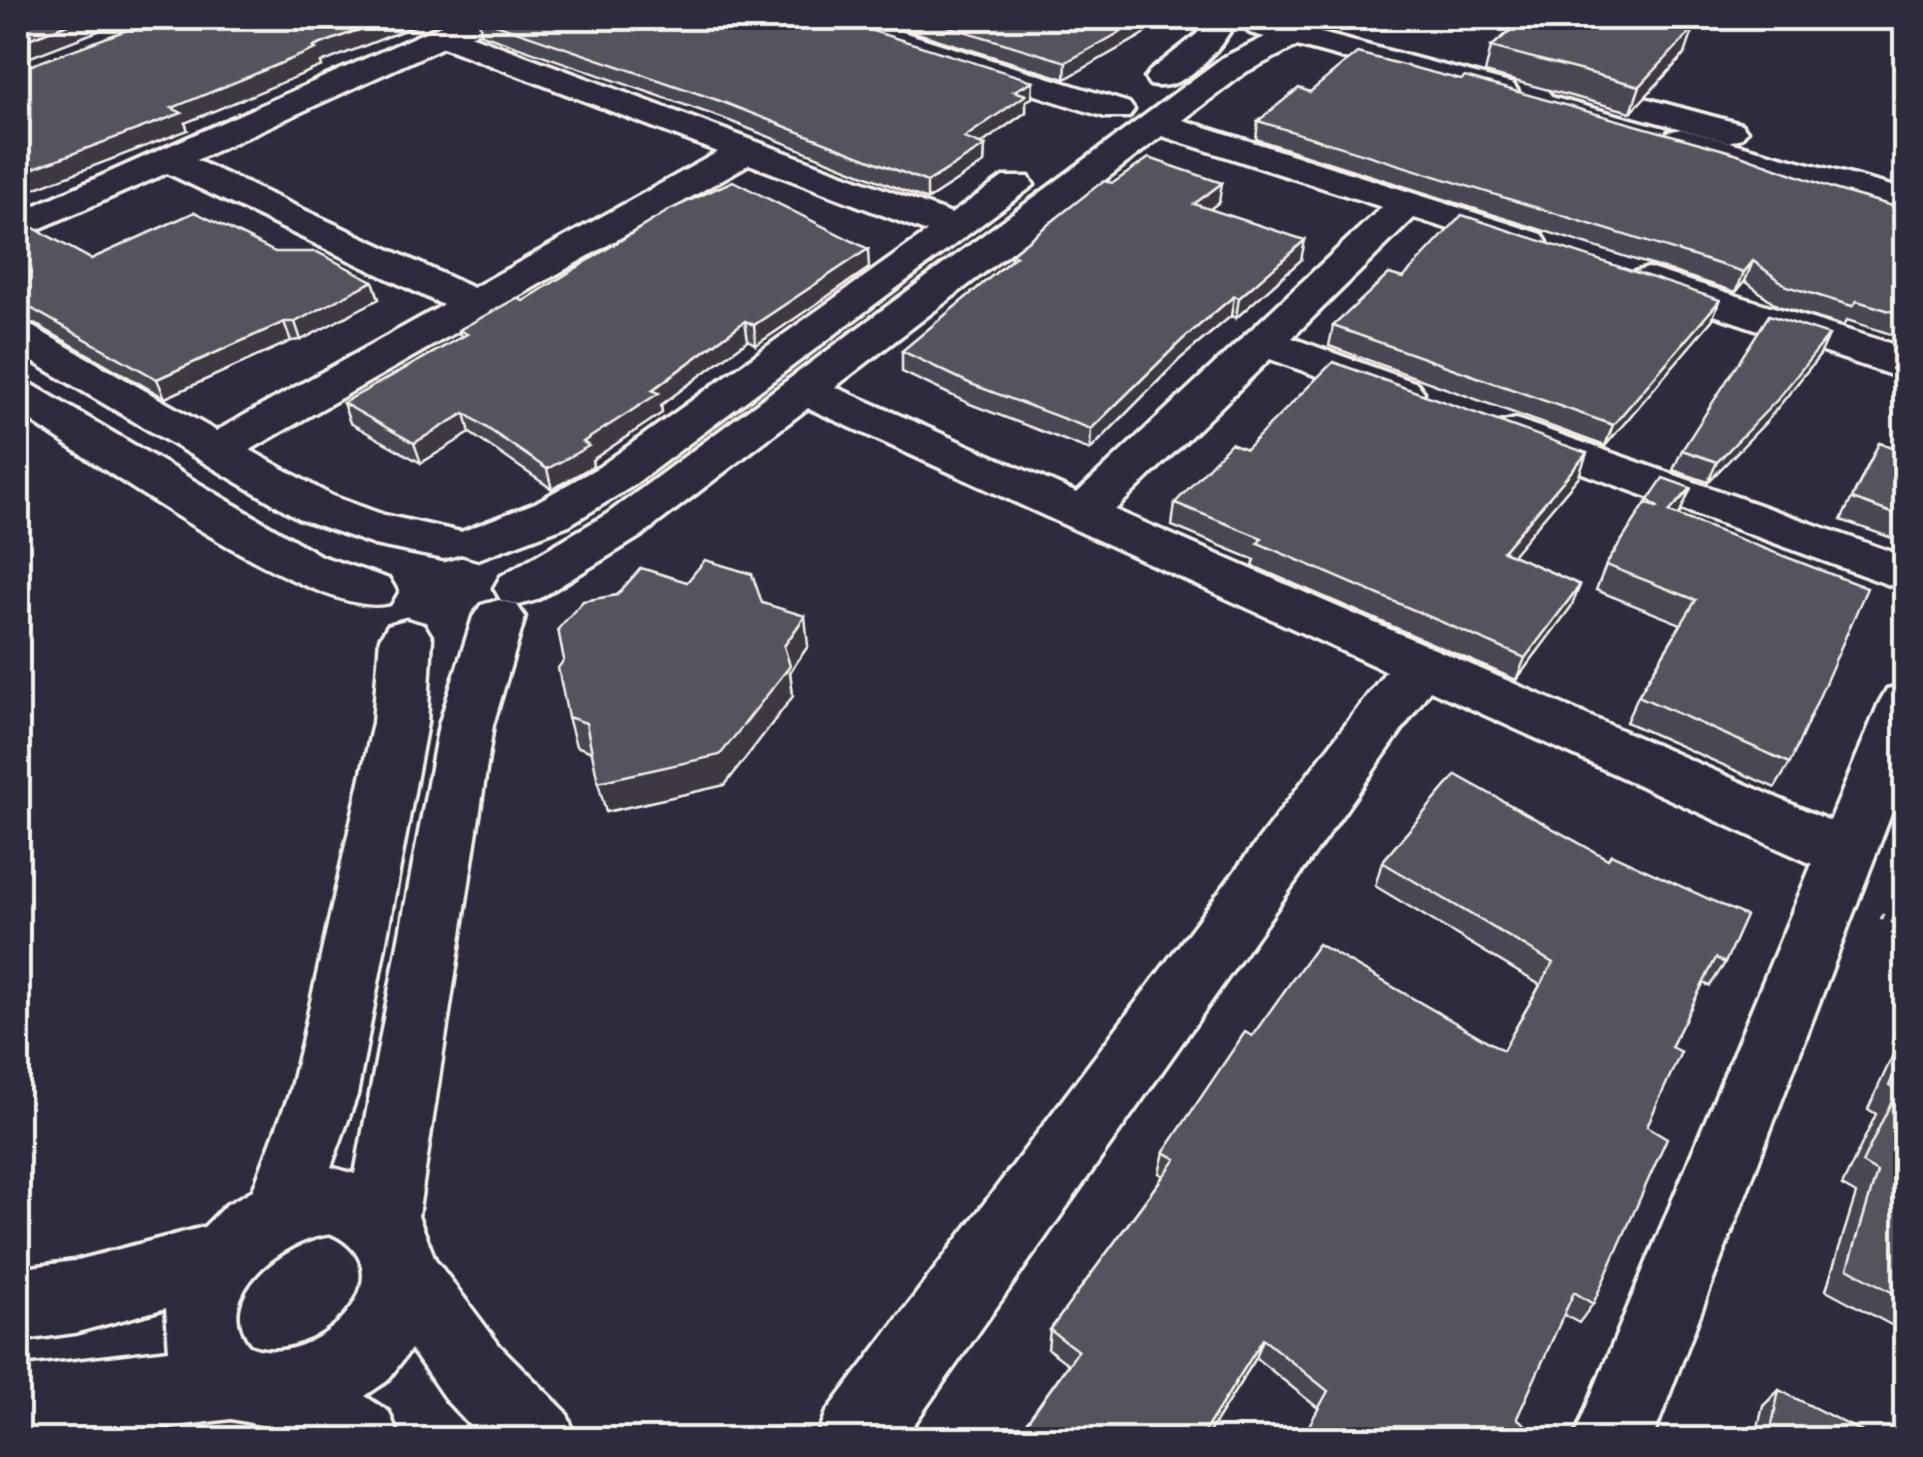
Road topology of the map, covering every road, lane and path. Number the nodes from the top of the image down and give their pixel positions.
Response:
1 (483, 18) edge
2 (827, 18) edge
3 (1226, 18) edge
4 (1300, 26) edge
5 (443, 36) junction
6 (1117, 110) junction
7 (1158, 123) junction
8 (746, 150) junction
9 (167, 160) junction
10 (1810, 164) junction
11 (1906, 179) edge
12 (1906, 202) edge
13 (1408, 203) junction
14 (18, 227) edge
15 (955, 229) junction
16 (1558, 251) edge
17 (1614, 269) edge
18 (474, 304) junction
19 (18, 336) edge
20 (1264, 342) junction
21 (1906, 367) edge
22 (806, 391) junction
23 (24, 404) edge
24 (216, 450) junction
25 (1083, 514) junction
26 (461, 543) junction
27 (1906, 574) edge
28 (509, 602) junction
29 (388, 615) junction
30 (1420, 664) junction
31 (1906, 702) edge
32 (1846, 853) junction
33 (280, 1211) junction
34 (392, 1246) junction
35 (223, 1257) junction
36 (18, 1305) edge
37 (259, 1386) junction
38 (18, 1408) edge
39 (361, 1440) edge
40 (538, 1440) edge
41 (855, 1440) edge
42 (1612, 1440) edge

1 - 5 street
2 - 6 street
3 - 4 street
3 - 6 street
4 - 7 street
4 - 10 street
5 - 8 street
5 - 9 street
6 - 15 street
7 - 13 street
7 - 22 street
8 - 15 street
8 - 18 street
9 - 14 street
9 - 18 street
10 - 11 street
10 - 12 street
13 - 16 street
13 - 20 street
15 - 26 street
17 - 21 street
18 - 24 street
19 - 24 street
20 - 25 street
20 - 27 street
22 - 25 street
22 - 28 street
23 - 29 street
24 - 26 street
25 - 30 street
26 - 28 street
26 - 29 street
28 - 29 street
28 - 34 street
29 - 33 street
30 - 32 street
30 - 41 street
31 - 32 street
32 - 42 street
33 - 34 street
33 - 35 street
34 - 37 street
34 - 40 street
35 - 36 street
35 - 37 street
37 - 38 street
37 - 39 street

